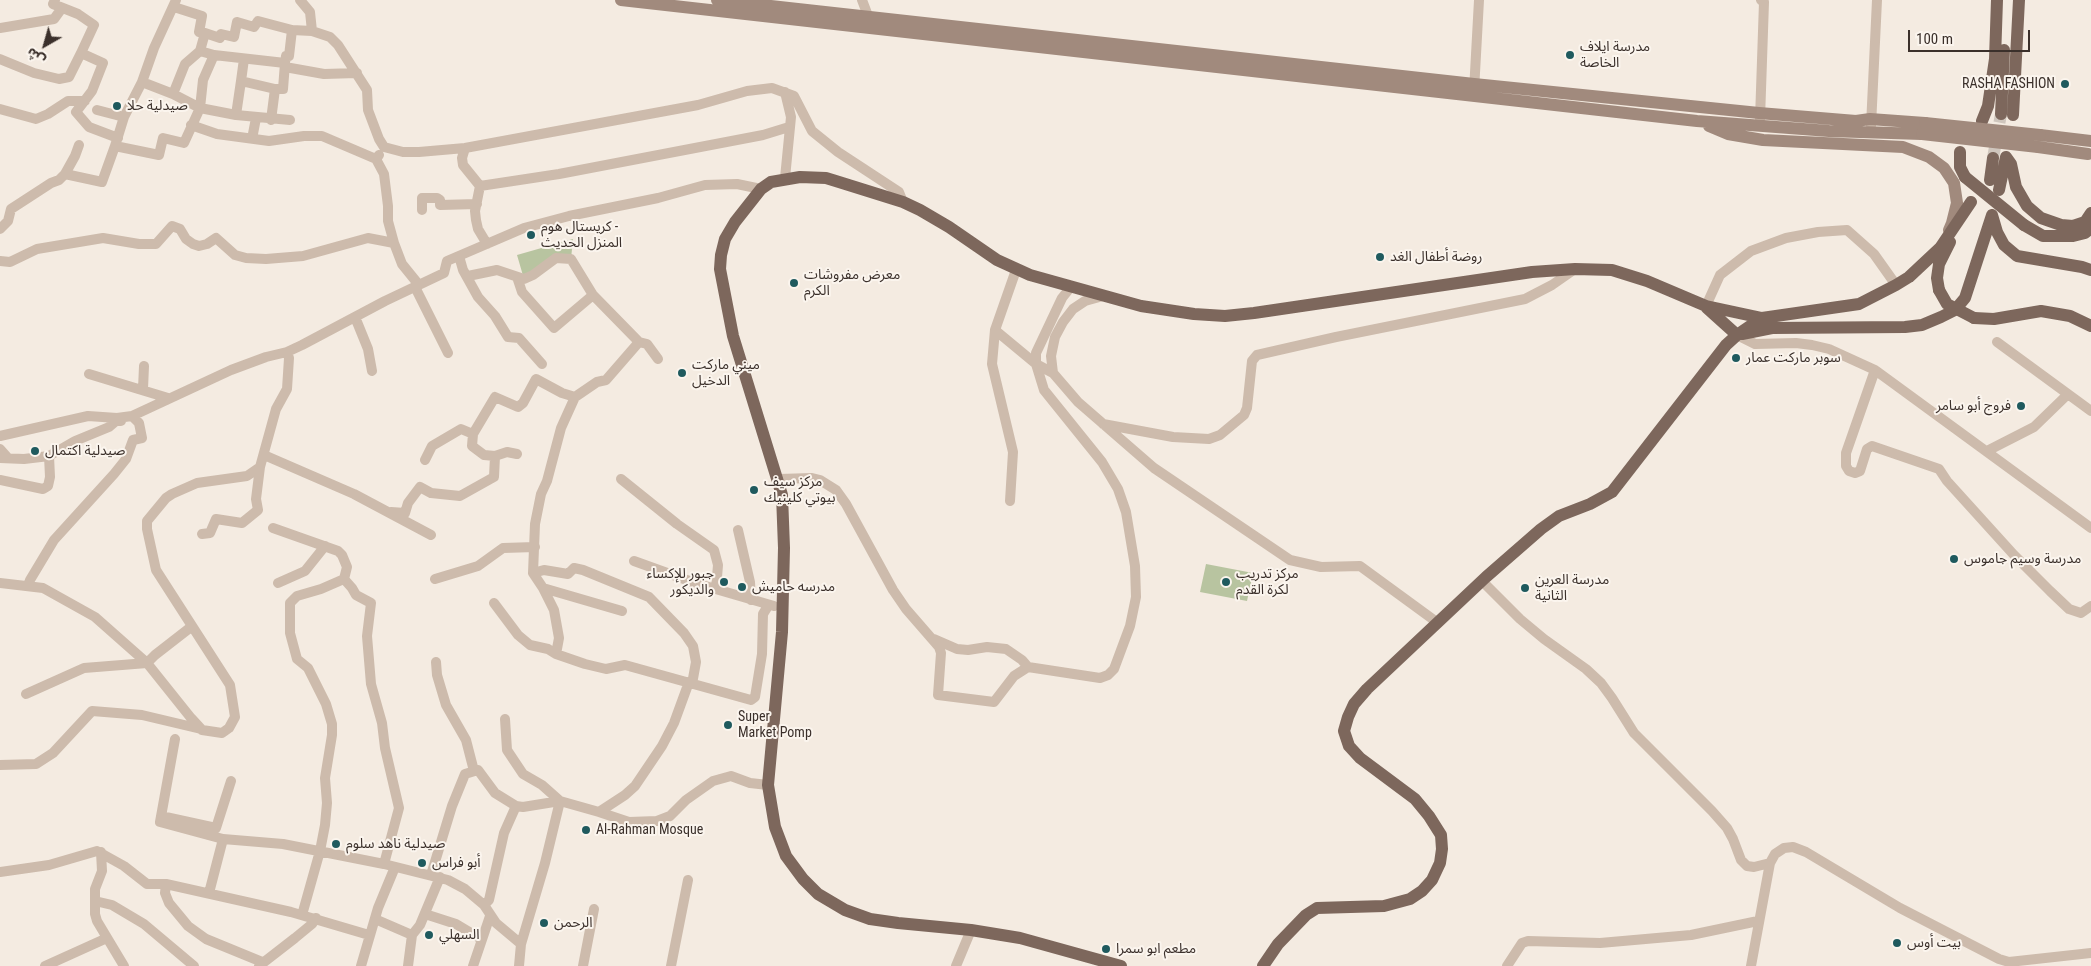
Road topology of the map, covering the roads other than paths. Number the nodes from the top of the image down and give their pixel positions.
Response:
1 (55, 0) edge
2 (300, 0) edge
3 (620, 0) edge
4 (717, 0) edge
5 (862, 0) edge
6 (1480, 0) edge
7 (1761, 0) edge
8 (1877, 0) edge
9 (1997, 0) edge
10 (2005, 0) edge
11 (2019, 0) edge
12 (175, 3) edge
13 (62, 8) junction
14 (870, 22) junction
15 (0, 28) edge
16 (292, 30) junction
17 (312, 31) junction
18 (205, 33) junction
19 (200, 51) junction
20 (81, 53) junction
21 (214, 55) junction
22 (0, 59) edge
23 (244, 59) junction
24 (285, 65) junction
25 (357, 73) junction
26 (241, 81) junction
27 (142, 82) junction
28 (275, 88) junction
29 (1474, 89) junction
30 (785, 92) junction
31 (173, 94) junction
32 (85, 101) junction
33 (200, 108) junction
34 (0, 110) edge
35 (97, 110) dead end
36 (1759, 113) junction
37 (236, 115) junction
38 (124, 117) junction
39 (256, 118) junction
40 (271, 120) junction
41 (290, 120) dead end
42 (1697, 121) junction
43 (1982, 121) dead end
44 (191, 125) junction
45 (1871, 125) junction
46 (789, 126) junction
47 (1762, 127) junction
48 (252, 139) junction
49 (117, 142) junction
50 (78, 145) dead end
51 (384, 147) junction
52 (466, 148) junction
53 (2090, 149) edge
54 (1960, 152) dead end
55 (1993, 158) tunnel mouth
56 (376, 159) junction
57 (65, 174) junction
58 (785, 178) junction
59 (480, 186) junction
60 (761, 189) junction
61 (903, 202) junction
62 (477, 204) junction
63 (422, 210) dead end
64 (2091, 213) edge
65 (0, 229) edge
66 (2089, 233) edge
67 (394, 243) junction
68 (487, 244) junction
69 (1940, 248) junction
70 (459, 256) junction
71 (0, 261) edge
72 (1575, 269) junction
73 (1016, 270) junction
74 (2091, 270) edge
75 (468, 276) junction
76 (517, 278) junction
77 (1896, 285) junction
78 (417, 286) junction
79 (1070, 288) junction
80 (593, 295) junction
81 (1103, 296) junction
82 (1706, 306) junction
83 (355, 317) junction
84 (1762, 318) junction
85 (2091, 326) edge
86 (995, 330) junction
87 (1737, 335) junction
88 (639, 342) junction
89 (1997, 342) dead end
90 (287, 352) junction
91 (448, 353) dead end
92 (658, 359) dead end
93 (542, 364) dead end
94 (1036, 364) junction
95 (144, 366) dead end
96 (1875, 370) junction
97 (372, 371) dead end
98 (1053, 373) junction
99 (89, 374) dead end
100 (143, 389) junction
101 (2067, 395) junction
102 (575, 397) junction
103 (168, 398) junction
104 (2091, 411) edge
105 (132, 416) junction
106 (1102, 424) junction
107 (3, 432) edge
108 (473, 434) junction
109 (0, 449) edge
110 (1987, 451) junction
111 (518, 454) dead end
112 (264, 455) junction
113 (49, 456) junction
114 (495, 456) junction
115 (4, 458) edge
116 (425, 460) dead end
117 (260, 467) junction
118 (622, 479) dead end
119 (779, 479) junction
120 (0, 480) edge
121 (1010, 501) dead end
122 (387, 512) junction
123 (273, 528) dead end
124 (2091, 528) edge
125 (738, 530) dead end
126 (202, 534) dead end
127 (432, 535) dead end
128 (325, 546) junction
129 (535, 547) junction
130 (634, 561) dead end
131 (533, 573) junction
132 (344, 579) junction
133 (435, 579) dead end
134 (1482, 580) junction
135 (0, 583) edge
136 (278, 583) dead end
137 (28, 586) junction
138 (543, 588) junction
139 (716, 589) junction
140 (751, 600) junction
141 (494, 603) dead end
142 (768, 606) junction
143 (2091, 606) edge
144 (782, 607) junction
145 (622, 611) dead end
146 (1438, 623) junction
147 (191, 627) junction
148 (934, 639) junction
149 (556, 654) junction
150 (436, 662) dead end
151 (147, 663) junction
152 (1028, 667) junction
153 (691, 683) junction
154 (26, 694) dead end
155 (505, 719) dead end
156 (202, 730) junction
157 (175, 738) dead end
158 (0, 765) edge
159 (474, 771) junction
160 (232, 781) dead end
161 (768, 785) junction
162 (560, 801) junction
163 (516, 806) junction
164 (599, 812) junction
165 (161, 816) junction
166 (223, 839) junction
167 (320, 851) junction
168 (101, 852) junction
169 (1770, 863) junction
170 (384, 864) junction
171 (395, 867) junction
172 (0, 872) edge
173 (435, 876) junction
174 (688, 880) dead end
175 (166, 884) junction
176 (209, 893) junction
177 (95, 901) junction
178 (484, 905) junction
179 (594, 909) dead end
180 (302, 914) junction
181 (425, 914) junction
182 (490, 916) junction
183 (316, 918) junction
184 (375, 919) junction
185 (1758, 921) junction
186 (971, 930) junction
187 (369, 935) junction
188 (412, 935) junction
189 (107, 938) junction
190 (481, 939) junction
191 (520, 944) junction
192 (2091, 953) edge
193 (1088, 961) edge
194 (261, 964) edge
195 (45, 966) edge
196 (124, 966) edge
197 (194, 966) edge
198 (361, 966) edge
199 (408, 966) edge
200 (475, 966) edge
201 (519, 966) edge
202 (583, 966) edge
203 (671, 966) edge
204 (956, 966) edge
205 (1121, 966) edge
206 (1263, 966) edge
207 (1507, 966) edge
208 (1751, 966) edge

1 - 13 street
2 - 17 street
3 - 14 street
4 - 14 street
5 - 14 street
6 - 29 street
7 - 36 street
8 - 45 street
9 - 43 main road
10 - 11 main road
12 - 18 street
12 - 27 street
13 - 15 street
13 - 20 street
14 - 29 street
16 - 17 street
16 - 18 street
16 - 24 street
17 - 25 street
18 - 19 street
19 - 21 street
19 - 31 street
20 - 22 street
20 - 32 street
21 - 23 street
21 - 33 street
23 - 24 street
23 - 26 street
24 - 25 street
24 - 28 street
25 - 51 street
26 - 28 street
26 - 37 street
27 - 31 street
27 - 38 street
28 - 40 street
29 - 36 street
29 - 42 street
30 - 46 street
30 - 52 street
30 - 61 street
31 - 33 street
32 - 34 street
32 - 49 street
33 - 37 street
33 - 44 street
35 - 38 street
36 - 45 street
36 - 47 street
37 - 39 street
38 - 49 street
39 - 40 street
39 - 48 street
40 - 41 street
42 - 47 street
42 - 69 street
44 - 48 street
44 - 49 street
45 - 47 street
45 - 53 street, bridge
46 - 58 street
46 - 59 street
48 - 56 street
49 - 57 street
50 - 57 street
51 - 52 street
51 - 56 street
52 - 59 street
54 - 66 main road, bridge
55 - 64 main road
56 - 67 street
57 - 65 street
58 - 60 main road
58 - 61 main road
59 - 62 street
60 - 68 street
60 - 119 main road
61 - 73 main road
62 - 63 street
62 - 68 street
67 - 71 street
67 - 78 street
68 - 70 street
69 - 77 main road
69 - 85 main road, bridge
70 - 75 street
70 - 78 street
72 - 81 main road
72 - 82 main road
72 - 106 street
73 - 79 main road
73 - 86 street
74 - 87 main road
75 - 76 street
75 - 93 street
76 - 80 street
76 - 80 street
77 - 82 street
77 - 84 main road
78 - 83 street
78 - 91 street
79 - 81 main road
79 - 94 street
80 - 88 street
81 - 98 street
82 - 84 main road
82 - 87 main road
83 - 90 street
83 - 97 street
84 - 87 main road
86 - 94 street
86 - 121 street
87 - 96 street
87 - 134 main road
88 - 92 street
88 - 102 street
89 - 101 street
90 - 103 street
90 - 112 street
94 - 98 street
94 - 152 street
95 - 100 street
96 - 110 street
96 - 143 street
98 - 106 street
99 - 100 street
100 - 103 street
101 - 104 street
101 - 110 street
102 - 108 street
102 - 129 street
103 - 105 street
105 - 107 street
105 - 113 street
105 - 137 street
106 - 146 street
108 - 114 street
108 - 116 street
109 - 115 street
110 - 124 street
111 - 114 street
112 - 117 street
112 - 122 street
113 - 115 street
113 - 120 street
114 - 122 street
117 - 126 street
117 - 147 street
118 - 139 street
119 - 144 main road
119 - 148 street
122 - 127 street
123 - 128 street
125 - 140 street
128 - 132 street
128 - 136 street
129 - 131 street
129 - 133 street
130 - 139 street
131 - 138 street
131 - 153 street
132 - 167 street
132 - 170 street
134 - 146 main road
134 - 169 street
135 - 137 street
137 - 151 street
138 - 145 street
138 - 149 street
139 - 140 street
140 - 142 street
141 - 149 street
142 - 144 street
142 - 153 street
144 - 161 main road
146 - 206 main road
147 - 151 street
147 - 156 street
148 - 152 street
148 - 152 street
149 - 153 street
150 - 159 street
151 - 154 street
151 - 156 street
153 - 164 street
155 - 162 street
156 - 158 street
157 - 165 street
159 - 163 street
159 - 173 street
160 - 165 street
161 - 164 street
161 - 186 main road
162 - 163 street
162 - 164 street
162 - 191 street
163 - 178 street
165 - 166 street
166 - 167 street
166 - 176 street
167 - 170 street
167 - 180 street
168 - 172 street
168 - 175 street
168 - 177 street
169 - 185 street
169 - 192 street
170 - 171 street
171 - 173 street
171 - 184 street
173 - 178 street
173 - 181 street
174 - 203 street
175 - 176 street
175 - 194 street
176 - 180 street
177 - 189 street
177 - 197 street
178 - 182 street
179 - 202 street
180 - 183 street
181 - 188 street
181 - 190 street
182 - 190 street
182 - 191 street
183 - 187 street
183 - 194 street
184 - 187 street
184 - 188 street
185 - 207 street
185 - 208 street
186 - 193 main road
186 - 204 street
187 - 198 street
188 - 199 street
189 - 195 street
189 - 196 street
190 - 200 street
191 - 201 street
193 - 205 main road

